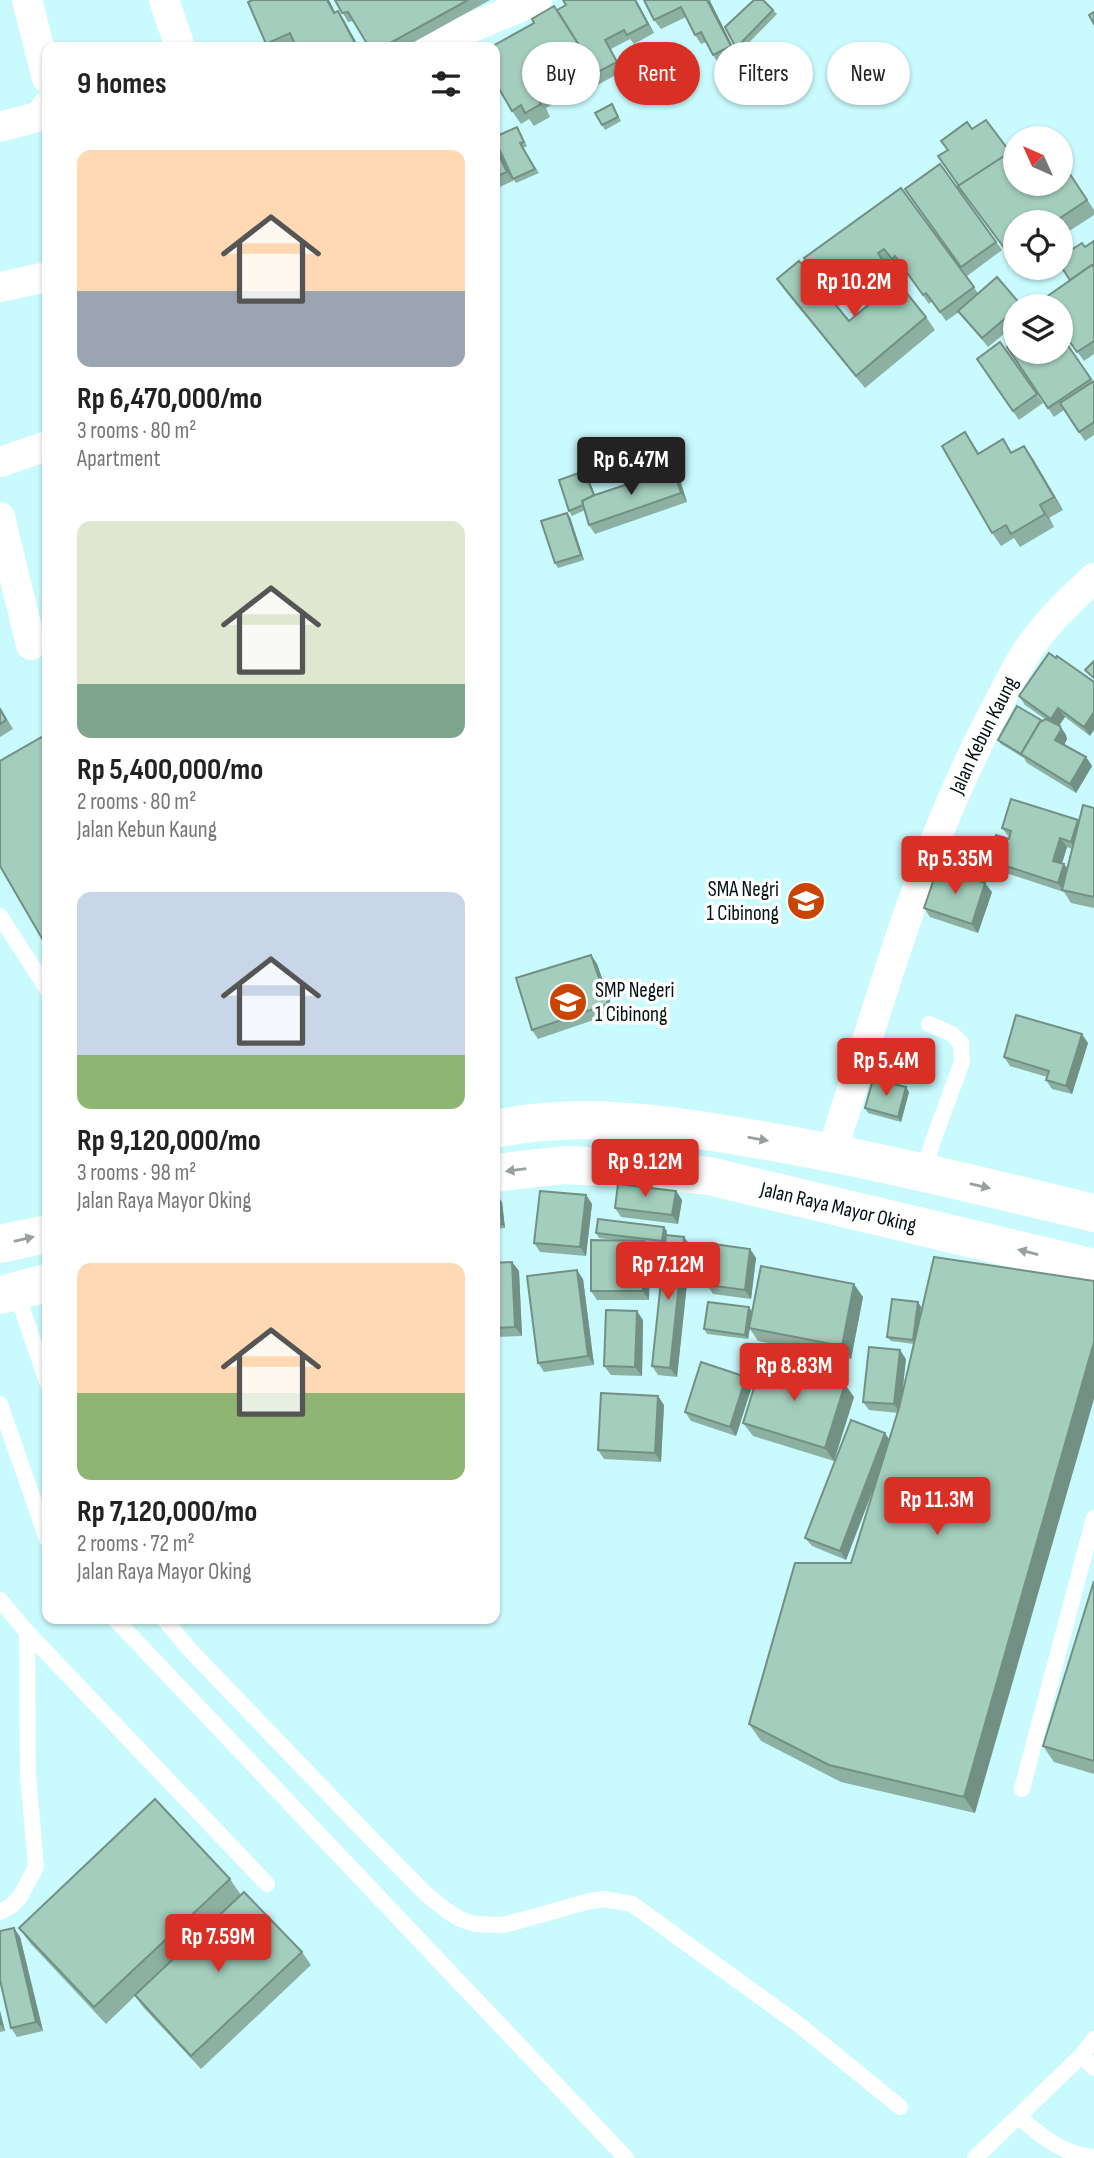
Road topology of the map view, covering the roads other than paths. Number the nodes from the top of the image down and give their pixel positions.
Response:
1 (27, 0) edge
2 (537, 0) edge
3 (167, 1) edge
4 (179, 42) edge
5 (437, 42) edge
6 (42, 58) edge
7 (42, 113) edge
8 (0, 127) edge
9 (42, 278) edge
10 (0, 287) edge
11 (42, 448) edge
12 (0, 462) edge
13 (0, 517) edge
14 (1094, 578) edge
15 (31, 645) dead end
16 (0, 916) edge
17 (42, 981) edge
18 (929, 1024) dead end
19 (500, 1128) edge
20 (832, 1153) junction
21 (500, 1171) edge
22 (923, 1173) junction
23 (1094, 1213) edge
24 (42, 1235) edge
25 (0, 1244) edge
26 (1094, 1268) edge
27 (21, 1289) edge
28 (42, 1364) edge
29 (0, 1404) edge
30 (1094, 1518) edge
31 (42, 1525) edge
32 (0, 1600) edge
33 (120, 1624) edge
34 (168, 1624) edge
35 (27, 1632) junction
36 (1022, 1790) dead end
37 (267, 1884) dead end
38 (0, 1912) edge
39 (1094, 2039) edge
40 (1082, 2055) junction
41 (1094, 2068) edge
42 (900, 2107) dead end
43 (1019, 2117) junction
44 (1094, 2157) edge
45 (626, 2158) edge
46 (975, 2158) edge

1 - 6 street
2 - 5 street
3 - 4 street
7 - 8 street
9 - 10 street
11 - 12 street
13 - 15 street
14 - 20 street, Jalan Kebun Kaung
16 - 17 lane
18 - 22 lane
19 -> 20 main road
20 - 22 main road
26 -> 21 main road, Jalan Raya Mayor Oking
22 -> 23 main road
25 -> 24 main road
27 - 28 lane
29 - 31 lane
30 - 36 lane
32 - 35 lane
33 - 45 lane
34 - 42 lane
35 - 37 lane
35 - 38 lane
39 - 40 lane
40 - 41 lane
40 - 43 lane
43 - 44 lane
43 - 46 lane

